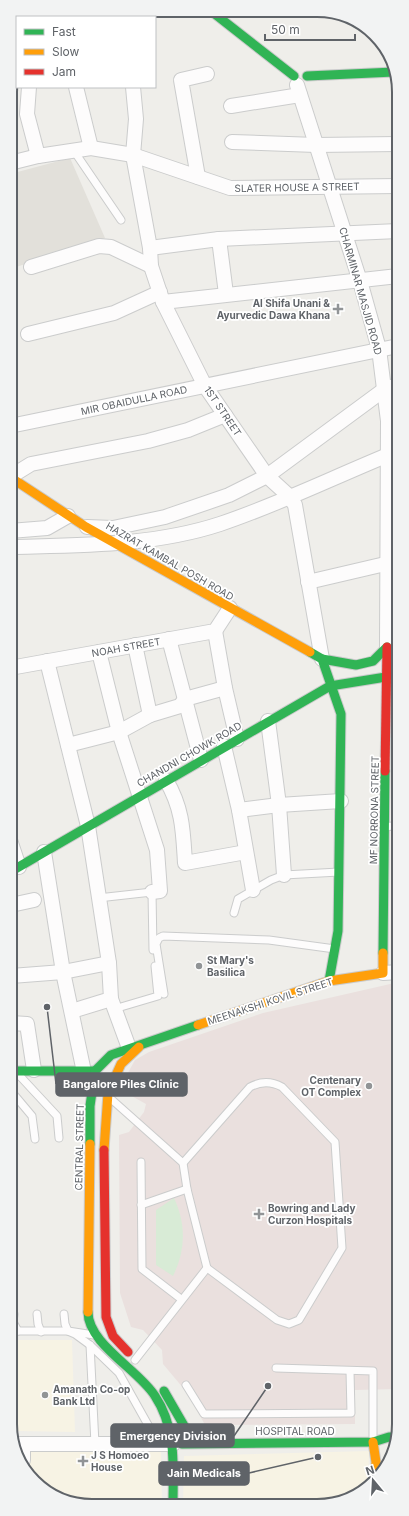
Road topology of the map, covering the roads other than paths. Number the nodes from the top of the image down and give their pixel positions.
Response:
1 (218, 17) edge
2 (389, 73) edge
3 (207, 74) dead end
4 (299, 83) junction
5 (29, 88) edge
6 (76, 88) edge
7 (133, 88) edge
8 (231, 106) dead end
9 (232, 142) dead end
10 (392, 144) edge
11 (316, 145) junction
12 (91, 148) junction
13 (74, 150) junction
14 (38, 156) junction
15 (133, 156) junction
16 (17, 161) edge
17 (198, 177) junction
18 (329, 186) junction
19 (392, 186) edge
20 (121, 220) dead end
21 (392, 231) edge
22 (345, 235) junction
23 (219, 239) junction
24 (150, 248) junction
25 (151, 266) junction
26 (31, 267) dead end
27 (392, 277) edge
28 (360, 281) junction
29 (226, 294) junction
30 (161, 297) junction
31 (28, 334) dead end
32 (392, 347) edge
33 (378, 349) junction
34 (205, 386) junction
35 (392, 387) edge
36 (225, 415) junction
37 (17, 425) edge
38 (388, 455) junction
39 (17, 473) edge
40 (267, 476) junction
41 (17, 482) edge
42 (392, 492) edge
43 (289, 496) junction
44 (68, 516) junction
45 (86, 527) junction
46 (17, 530) edge
47 (118, 544) junction
48 (17, 547) edge
49 (392, 562) edge
50 (308, 582) junction
51 (230, 608) junction
52 (215, 631) junction
53 (169, 639) junction
54 (135, 645) junction
55 (392, 647) edge
56 (100, 652) junction
57 (392, 653) edge
58 (322, 659) junction
59 (47, 661) junction
60 (17, 664) edge
61 (388, 681) junction
62 (330, 686) junction
63 (225, 688) junction
64 (185, 699) junction
65 (150, 715) junction
66 (268, 721) junction
67 (118, 732) junction
68 (237, 739) junction
69 (68, 745) junction
70 (224, 746) junction
71 (201, 760) junction
72 (166, 780) junction
73 (141, 795) junction
74 (341, 801) junction
75 (279, 804) junction
76 (239, 810) junction
77 (88, 826) junction
78 (392, 826) edge
79 (385, 827) junction
80 (44, 852) junction
81 (246, 852) junction
82 (17, 868) edge
83 (339, 872) junction
84 (284, 875) junction
85 (253, 890) junction
86 (152, 892) junction
87 (98, 898) junction
88 (34, 900) dead end
89 (17, 904) edge
90 (234, 913) dead end
91 (335, 949) junction
92 (109, 963) junction
93 (63, 972) junction
94 (392, 973) edge
95 (383, 974) junction
96 (17, 975) edge
97 (329, 981) junction
98 (164, 994) dead end
99 (113, 1004) junction
100 (72, 1011) junction
101 (17, 1023) edge
102 (145, 1042) junction
103 (129, 1048) junction
104 (34, 1070) junction
105 (17, 1071) edge
106 (89, 1072) junction
107 (17, 1075) edge
108 (92, 1093) junction
109 (108, 1096) junction
110 (17, 1098) edge
111 (59, 1138) dead end
112 (35, 1139) dead end
113 (141, 1162) dead end
114 (183, 1163) junction
115 (187, 1189) junction
116 (141, 1205) junction
117 (207, 1268) junction
118 (181, 1299) junction
119 (37, 1314) dead end
120 (64, 1314) dead end
121 (106, 1317) junction
122 (17, 1331) edge
123 (68, 1331) junction
124 (41, 1332) junction
125 (97, 1336) junction
126 (90, 1345) junction
127 (135, 1360) junction
128 (276, 1368) dead end
129 (350, 1371) junction
130 (186, 1385) dead end
131 (390, 1437) edge
132 (373, 1442) junction
133 (194, 1443) junction
134 (20, 1444) edge
135 (94, 1444) junction
136 (173, 1444) junction
137 (376, 1472) edge
138 (172, 1499) edge

1 - 4 street
2 - 4 street
3 - 17 street
4 - 8 street
4 - 11 street, CHARMINAR MASJID ROAD
5 - 14 street
6 - 12 street
7 - 15 street, 1ST STREET
9 - 11 street
10 - 11 street
11 - 18 street, CHARMINAR MASJID ROAD
12 - 13 street, SLATER HOUSE A STREET
12 - 15 street, SLATER HOUSE A STREET
13 - 14 street, SLATER HOUSE A STREET
13 - 20 lane
14 - 16 street, SLATER HOUSE A STREET
15 - 17 street, SLATER HOUSE A STREET
15 - 24 street, 1ST STREET
17 - 18 street, SLATER HOUSE A STREET
18 - 19 street, SLATER HOUSE A STREET
18 - 22 street, CHARMINAR MASJID ROAD
21 - 22 street
22 - 23 street
22 - 28 street, CHARMINAR MASJID ROAD
23 - 24 street
23 - 29 street
24 - 25 street, 1ST STREET
25 - 26 street
25 - 30 street, 1ST STREET
27 - 28 street
28 - 29 street
28 - 33 street, CHARMINAR MASJID ROAD
29 - 30 street
30 - 31 street
30 - 34 street, 1ST STREET
32 - 33 street, MIR OBAIDULLA ROAD
33 - 34 street, MIR OBAIDULLA ROAD
33 - 35 street, CHARMINAR MASJID ROAD
34 - 36 street, 1ST STREET
34 - 37 street, MIR OBAIDULLA ROAD
35 - 38 street, CHARMINAR MASJID ROAD
35 - 40 street
36 - 39 street
36 - 40 street, 1ST STREET
38 - 42 street, CHARMINAR MASJID ROAD
38 - 43 street
40 - 43 street, 1ST STREET
40 - 45 street
41 - 44 street, HAZRAT KAMBAL POSH ROAD
43 - 47 street
43 - 50 street, 1ST STREET
44 - 45 street, HAZRAT KAMBAL POSH ROAD
44 - 46 street
45 - 47 street, HAZRAT KAMBAL POSH ROAD
47 - 48 street
47 - 51 street, HAZRAT KAMBAL POSH ROAD
49 - 50 street
50 - 58 street, 1ST STREET
51 - 52 street
51 - 58 street, HAZRAT KAMBAL POSH ROAD
52 - 53 street, NOAH STREET
52 - 63 street
53 - 54 street, NOAH STREET
53 - 64 street
54 - 56 street, NOAH STREET
54 - 65 street
55 - 58 street, HAZRAT KAMBAL POSH ROAD
56 - 59 street, NOAH STREET
56 - 67 street
57 - 61 street, MF NORRONA STREET
58 - 62 street
59 - 60 street, NOAH STREET
59 - 69 street
61 - 62 street, CHANDNI CHOWK ROAD
61 - 79 street, MF NORRONA STREET
62 - 66 street, CHANDNI CHOWK ROAD
62 - 74 street
63 - 64 street
63 - 68 street
64 - 65 street
64 - 71 street
65 - 67 street
66 - 68 street, CHANDNI CHOWK ROAD
66 - 75 street
67 - 69 street
67 - 73 street
68 - 70 street, CHANDNI CHOWK ROAD
69 - 77 street
70 - 71 street, CHANDNI CHOWK ROAD
70 - 76 street
71 - 72 street, CHANDNI CHOWK ROAD
72 - 73 street, CHANDNI CHOWK ROAD
72 - 81 street
73 - 77 street, CHANDNI CHOWK ROAD
73 - 86 street
74 - 75 street
74 - 83 street
75 - 76 street
75 - 84 street
76 - 81 street
77 - 80 street, CHANDNI CHOWK ROAD
77 - 87 street
78 - 79 lane
79 - 95 street, MF NORRONA STREET
80 - 82 street, CHANDNI CHOWK ROAD
80 - 93 street
81 - 85 street
83 - 84 lane
83 - 91 street
84 - 85 lane
85 - 90 lane
86 - 87 lane
86 - 99 lane
87 - 92 street
88 - 89 street
91 - 97 street
91 - 98 lane
92 - 93 street
92 - 99 street
93 - 96 street
93 - 100 street
94 - 95 street, MEENAKSHI KOVIL STREET
95 - 97 street, MEENAKSHI KOVIL STREET
97 - 102 street, MEENAKSHI KOVIL STREET
99 - 100 street
99 - 103 street
100 - 106 street
101 - 104 street
102 - 103 street
102 - 109 street
103 - 106 street
104 - 105 street
104 - 106 street
106 - 108 street, CENTRAL STREET
107 - 111 lane
108 - 109 lane
108 - 125 street, CENTRAL STREET
109 - 114 lane
109 - 121 street
110 - 112 lane
113 - 116 lane
114 - 115 lane
114 - 117 lane
115 - 116 lane
115 - 117 lane
116 - 118 lane
117 - 118 lane
118 - 127 lane
119 - 124 lane
120 - 123 lane
121 - 125 lane
121 - 127 street
122 - 124 lane
123 - 124 lane
123 - 125 lane
123 - 126 lane
125 - 136 street, CENTRAL STREET
126 - 135 lane
126 - 136 lane
127 - 133 street
128 - 129 lane
129 - 130 lane
129 - 132 lane
131 - 132 street, HOSPITAL ROAD
132 - 133 street, HOSPITAL ROAD
132 - 137 street
133 - 136 street, HOSPITAL ROAD
134 - 135 street
135 - 136 street
136 - 138 street, CENTRAL STREET

